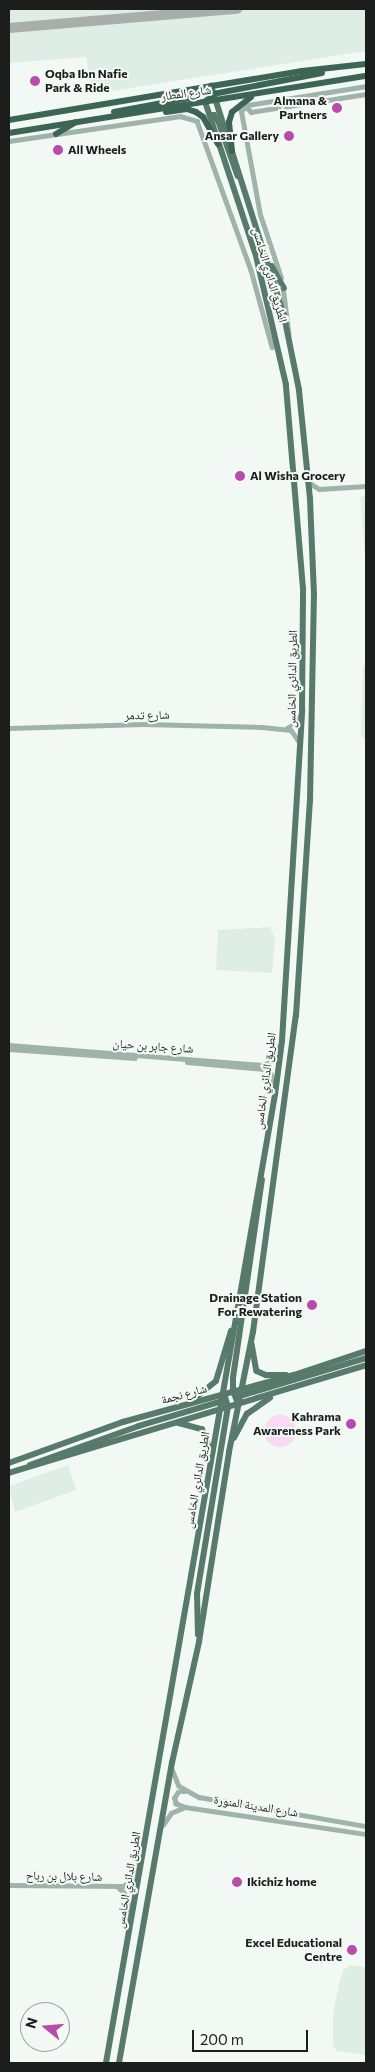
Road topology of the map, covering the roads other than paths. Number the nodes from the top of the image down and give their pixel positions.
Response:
1 (366, 64) edge
2 (341, 68) junction
3 (364, 77) edge
4 (211, 86) junction
5 (366, 86) edge
6 (196, 89) junction
7 (260, 94) junction
8 (366, 94) edge
9 (214, 97) junction
10 (205, 102) junction
11 (246, 106) junction
12 (142, 111) junction
13 (210, 115) junction
14 (100, 117) junction
15 (192, 118) joint
16 (9, 120) edge
17 (77, 121) junction
18 (9, 133) edge
19 (56, 134) junction
20 (9, 141) edge
21 (218, 144) junction
22 (232, 151) junction
23 (242, 181) junction
24 (266, 257) junction
25 (284, 288) junction
26 (289, 336) junction
27 (272, 347) dead end
28 (308, 482) junction
29 (366, 486) edge
30 (319, 489) junction
31 (310, 499) junction
32 (302, 710) junction
33 (9, 728) edge
34 (285, 729) junction
35 (300, 744) junction
36 (282, 1041) junction
37 (9, 1047) edge
38 (274, 1095) junction
39 (262, 1166) junction
40 (235, 1322) junction
41 (253, 1332) junction
42 (366, 1351) edge
43 (366, 1358) edge
44 (366, 1365) edge
45 (294, 1375) junction
46 (241, 1389) junction
47 (278, 1393) junction
48 (235, 1395) junction
49 (226, 1401) junction
50 (187, 1404) junction
51 (238, 1404) junction
52 (220, 1410) junction
53 (175, 1422) junction
54 (229, 1452) junction
55 (211, 1454) junction
56 (9, 1463) edge
57 (21, 1469) junction
58 (9, 1473) edge
59 (199, 1642) junction
60 (172, 1763) junction
61 (189, 1794) junction
62 (185, 1807) junction
63 (366, 1826) edge
64 (366, 1834) edge
65 (158, 1838) junction
66 (144, 1848) junction
67 (9, 1886) edge
68 (118, 1887) junction
69 (129, 1936) junction
70 (106, 2063) edge
71 (119, 2063) edge

1 - 2 highway, شارع المطار
2 - 4 highway, شارع المطار
2 - 9 highway
3 - 7 highway, شارع المطار
4 - 6 highway, شارع المطار
4 - 9 main road, الطريق الدائري الخامس
5 - 11 street
6 - 14 highway
6 - 16 highway, شارع المطار
7 - 9 highway, شارع المطار
7 - 22 highway
8 - 11 street
9 - 10 highway, شارع المطار
9 - 22 main road, الطريق الدائري الخامس
10 - 12 highway, شارع المطار
10 - 13 main road, الطريق الدائري الخامس
11 - 25 street, الطريق الدائري الخامس
12 - 14 highway, شارع المطار
12 - 21 highway
13 - 21 main road, الطريق الدائري الخامس
13 - 23 main road
14 - 17 highway, شارع المطار
15 - 19 street, شارع المطار
15 - 27 street, الطريق الدائري الخامس
17 - 18 highway, شارع المطار
17 - 19 highway
19 - 20 street, شارع المطار
21 - 32 main road, الطريق الدائري الخامس
22 - 23 main road, الطريق الدائري الخامس
23 - 24 main road, الطريق الدائري الخامس
24 - 25 main road
24 - 26 main road, الطريق الدائري الخامس
25 - 26 street, الطريق الدائري الخامس
26 - 28 main road, الطريق الدائري الخامس
28 - 30 street
28 - 31 main road, الطريق الدائري الخامس
29 - 30 street
30 - 31 street
31 - 41 main road, الطريق الدائري الخامس
32 - 34 street
32 - 35 main road, الطريق الدائري الخامس
33 - 34 street, شارع تدمر
34 - 35 street
35 - 36 main road, الطريق الدائري الخامس
36 - 37 street, شارع جابر بن حيان
36 - 38 main road, الطريق الدائري الخامس
37 - 38 street, شارع جابر بن حيان
38 - 39 main road, الطريق الدائري الخامس
39 - 40 main road, الطريق الدائري الخامس
39 - 48 main road, الطريق الدائري الخامس
40 - 49 main road, الطريق الدائري الخامس
40 - 50 main road
41 - 45 main road
41 - 46 main road, الطريق الدائري الخامس
42 - 45 main road
43 - 48 main road
44 - 47 main road, شارع نجمة
45 - 46 main road
46 - 48 main road
47 - 51 main road, شارع نجمة
47 - 54 main road
48 - 49 main road, شارع نجمة
48 - 49 main road
48 - 51 main road, الطريق الدائري الخامس
49 - 50 main road, شارع نجمة
49 - 51 main road, شارع نجمة
49 - 52 main road, شارع نجمة
49 - 57 main road
49 - 59 main road, الطريق الدائري الخامس
50 - 56 main road, شارع نجمة
51 - 54 main road, الطريق الدائري الخامس
52 - 53 main road, شارع نجمة
52 - 55 main road, الطريق الدائري الخامس
53 - 55 main road
53 - 57 main road, شارع نجمة
54 - 59 main road, الطريق الدائري الخامس
55 - 66 main road, الطريق الدائري الخامس
57 - 58 main road, شارع نجمة
59 - 60 main road, الطريق الدائري الخامس
60 - 61 street
60 - 65 main road, الطريق الدائري الخامس
61 - 62 street
61 - 63 street, شارع المدينة المنورة
62 - 64 street, شارع المدينة المنورة
62 - 65 street
65 - 71 main road, الطريق الدائري الخامس
66 - 68 street, شارع بلال بن رباح
66 - 69 main road, الطريق الدائري الخامس
67 - 68 street, شارع بلال بن رباح
68 - 69 street, شارع بلال بن رباح
69 - 70 main road, الطريق الدائري الخامس

